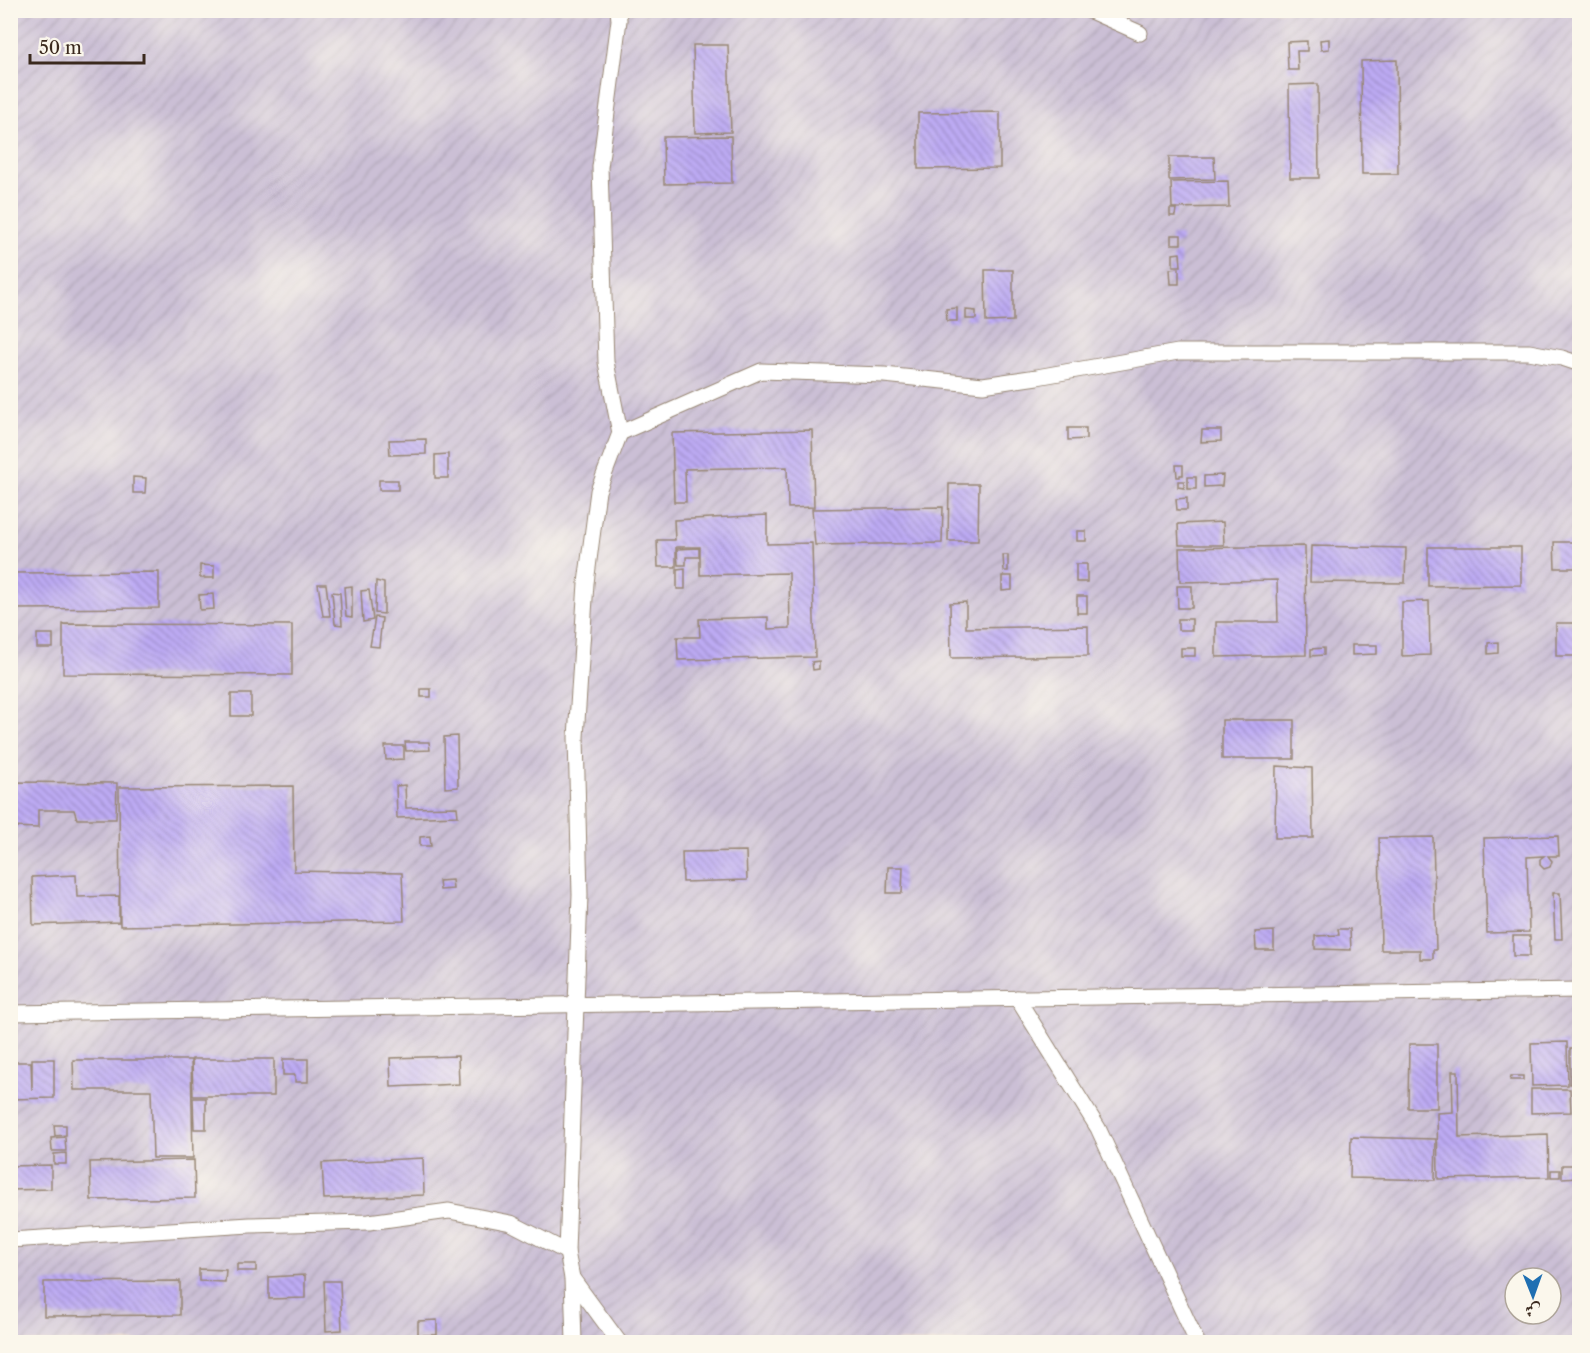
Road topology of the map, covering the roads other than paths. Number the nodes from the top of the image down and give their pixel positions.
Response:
1 (1088, 10) edge
2 (621, 14) edge
3 (1140, 33) dead end
4 (1580, 357) edge
5 (1562, 358) junction
6 (1580, 364) edge
7 (620, 433) junction
8 (1580, 990) edge
9 (1017, 998) junction
10 (575, 1004) junction
11 (10, 1013) edge
12 (10, 1240) edge
13 (567, 1252) junction
14 (572, 1278) junction
15 (574, 1342) edge
16 (619, 1342) edge
17 (1197, 1342) edge

1 - 3 street
2 - 7 street
4 - 5 street
5 - 6 street
5 - 7 street
7 - 10 street
8 - 9 street
9 - 10 street
9 - 17 street
10 - 11 street
10 - 13 street
12 - 13 street
13 - 14 street
14 - 15 street
14 - 16 street

